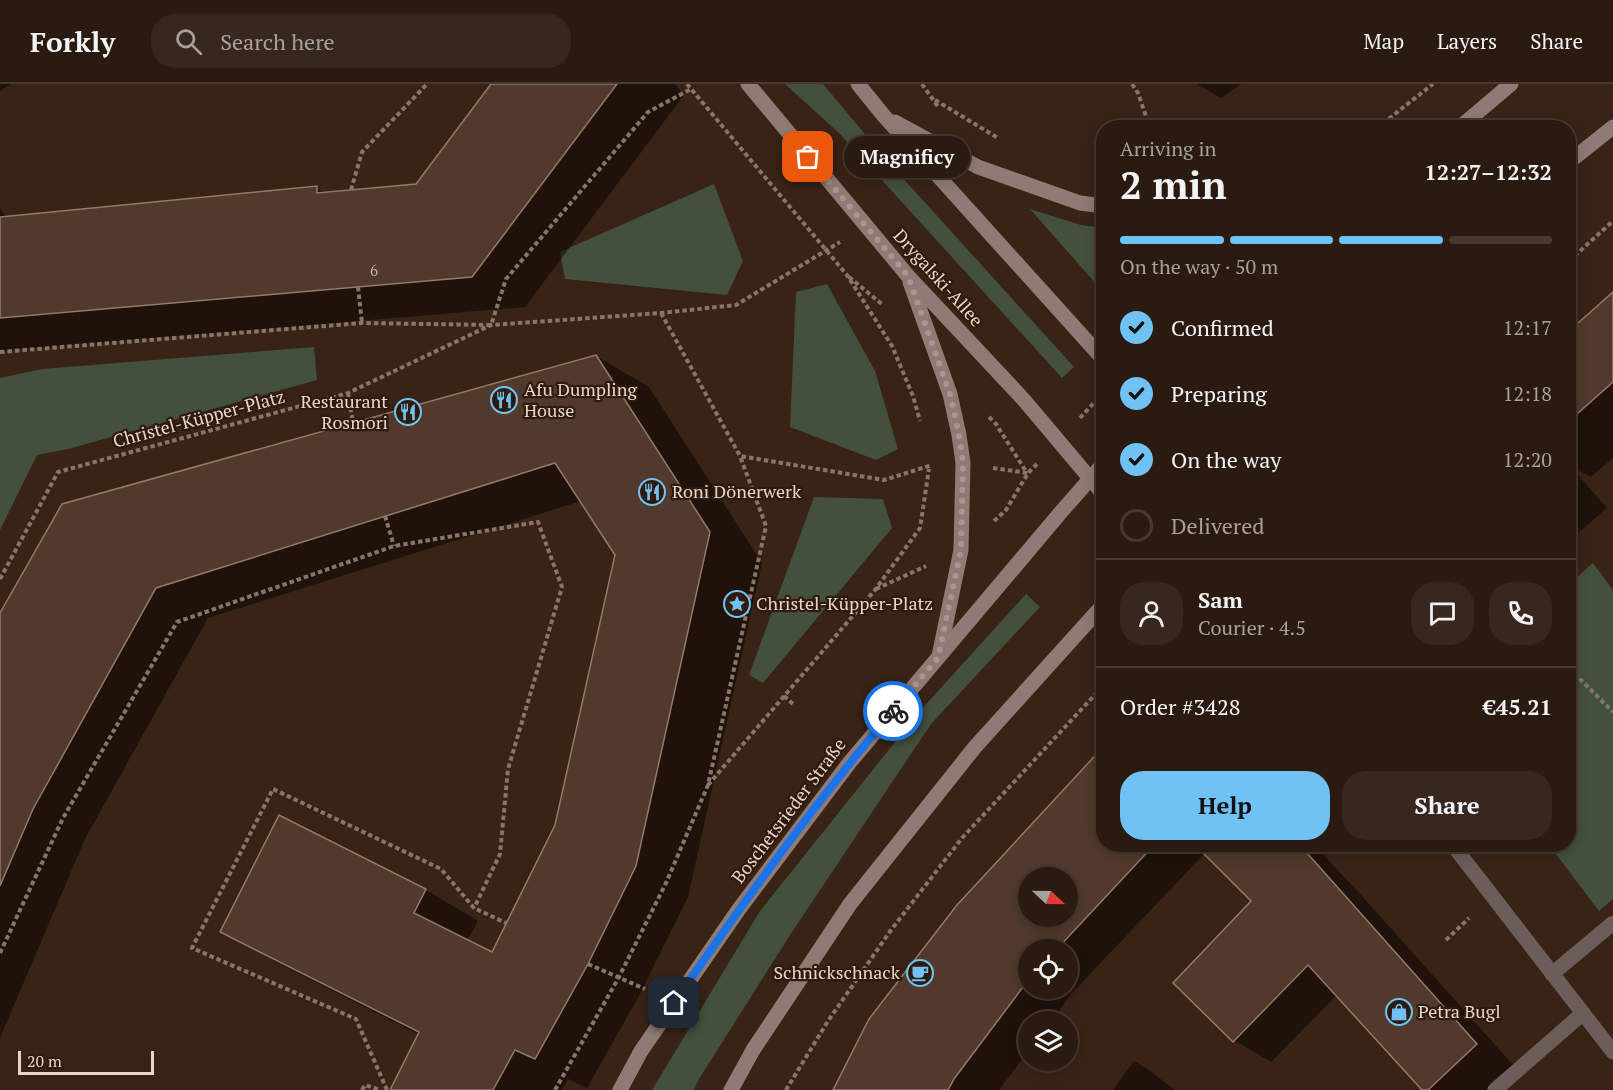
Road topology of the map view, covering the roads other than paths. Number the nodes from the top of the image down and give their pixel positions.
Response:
1 (748, 84) edge
2 (858, 84) edge
3 (1512, 84) edge
4 (884, 116) junction
5 (1469, 120) edge
6 (1613, 127) edge
7 (1576, 156) edge
8 (1096, 205) edge
9 (908, 276) junction
10 (1096, 351) edge
11 (1096, 472) edge
12 (1090, 478) junction
13 (1096, 485) edge
14 (1096, 613) edge
15 (938, 658) junction
16 (1458, 852) edge
17 (1613, 923) edge
18 (1552, 974) junction
19 (1583, 1013) junction
20 (1613, 1052) edge
21 (620, 1090) edge
22 (731, 1090) edge
23 (1495, 1090) edge

1 - 9 main road, Drygalski-Allee
2 - 4 main road
3 - 5 main road
4 - 8 main road
4 - 10 main road
6 - 7 main road
9 - 12 main road, Drygalski-Allee
9 - 15 main road
11 - 12 main road, Boschetsrieder Straße
12 - 13 main road, Drygalski-Allee
12 - 15 main road, Boschetsrieder Straße
14 - 22 main road
15 - 21 main road, Boschetsrieder Straße
16 - 18 street
17 - 18 street
18 - 19 street
19 - 20 street
19 - 23 street

